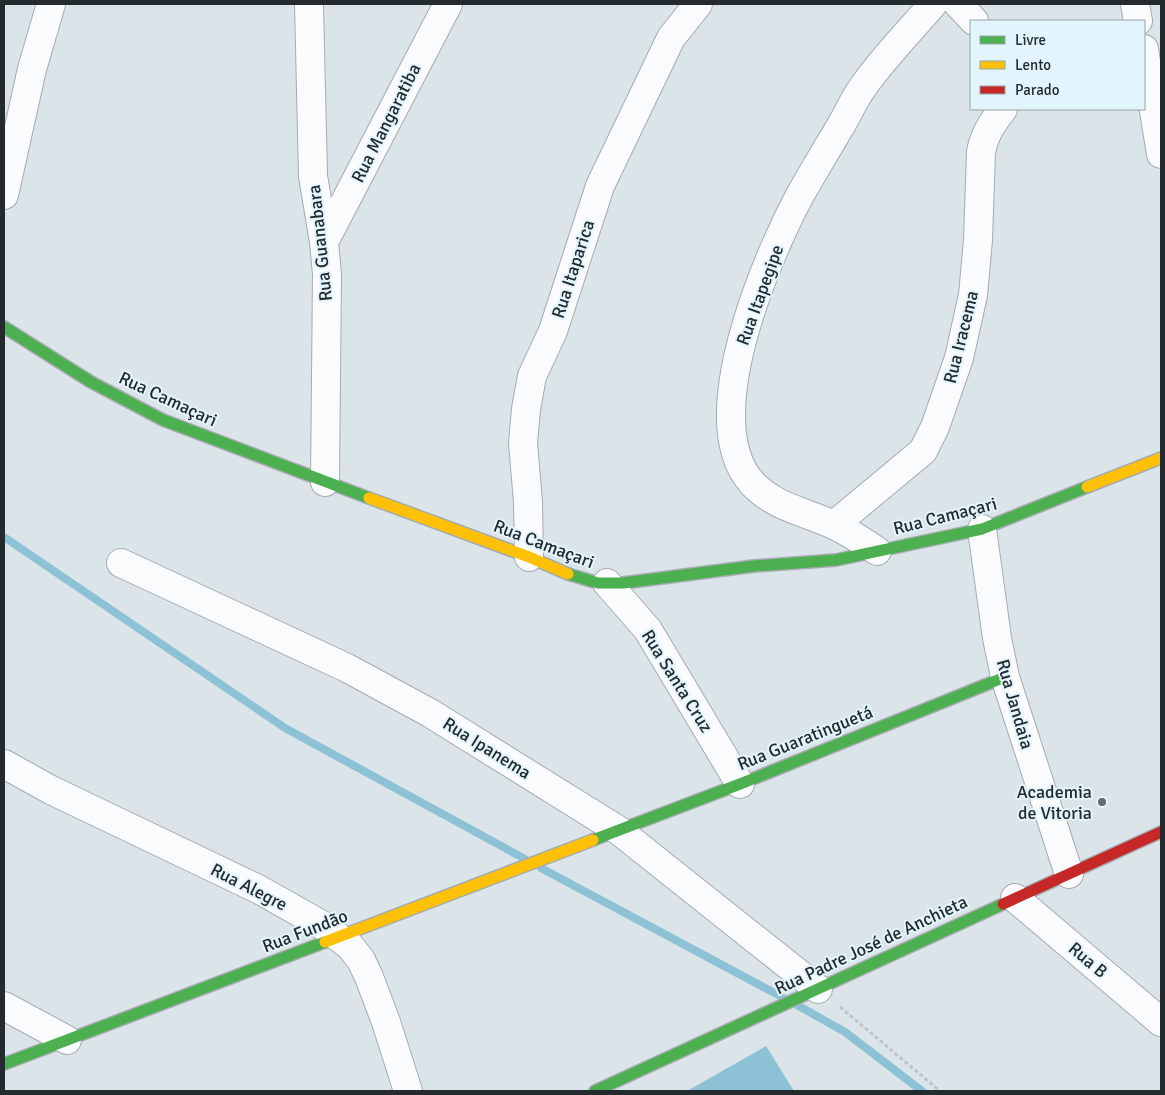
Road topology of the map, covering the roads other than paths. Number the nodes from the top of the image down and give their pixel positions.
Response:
1 (51, 4) edge
2 (309, 4) edge
3 (448, 4) edge
4 (698, 4) edge
5 (933, 4) edge
6 (958, 4) edge
7 (1135, 4) edge
8 (973, 20) edge
9 (1138, 20) edge
10 (1145, 67) edge
11 (1002, 110) edge
12 (1161, 154) edge
13 (4, 195) edge
14 (324, 242) junction
15 (4, 328) edge
16 (1161, 458) edge
17 (325, 482) junction
18 (834, 525) junction
19 (982, 529) junction
20 (877, 551) junction
21 (529, 556) junction
22 (121, 563) dead end
23 (607, 583) junction
24 (1005, 677) junction
25 (4, 764) edge
26 (740, 784) junction
27 (618, 830) junction
28 (1161, 832) edge
29 (1069, 874) junction
30 (1015, 898) junction
31 (338, 937) junction
32 (818, 989) junction
33 (4, 1006) edge
34 (1161, 1022) edge
35 (67, 1040) junction
36 (4, 1064) edge
37 (408, 1091) edge
38 (595, 1091) edge

1 - 13 street
2 - 14 street, Rua Guanabara
3 - 14 street, Rua Mangaratiba
4 - 21 street, Rua Itaparica
5 - 18 street, Rua Itapegipe
6 - 8 street
7 - 9 street
10 - 12 street
11 - 18 street, Rua Iracema
14 - 17 street, Rua Guanabara
15 - 17 street, Rua Camaçari
16 - 19 street, Rua Camaçari
17 - 21 street, Rua Camaçari
18 - 20 street, Rua Itapegipe
19 - 20 street, Rua Camaçari
19 - 24 street, Rua Jandaia
20 - 23 street, Rua Camaçari
21 - 23 street, Rua Camaçari
22 - 27 street, Rua Ipanema
23 - 26 street, Rua Santa Cruz
24 - 26 street, Rua Guaratinguetá
24 - 29 street, Rua Jandaia
25 - 31 street, Rua Alegre
26 - 27 street, Rua Guaratinguetá
27 - 31 street, Rua Fundão
27 - 32 street, Rua Ipanema
28 - 29 street, Rua Padre José de Anchieta
29 - 30 street, Rua Padre José de Anchieta
30 - 32 street, Rua Padre José de Anchieta
30 - 34 street, Rua B
31 - 35 street, Rua Fundão
31 - 37 street, Rua Alegre
32 - 38 street, Rua Padre José de Anchieta
33 - 35 street
35 - 36 street, Rua Fundão

